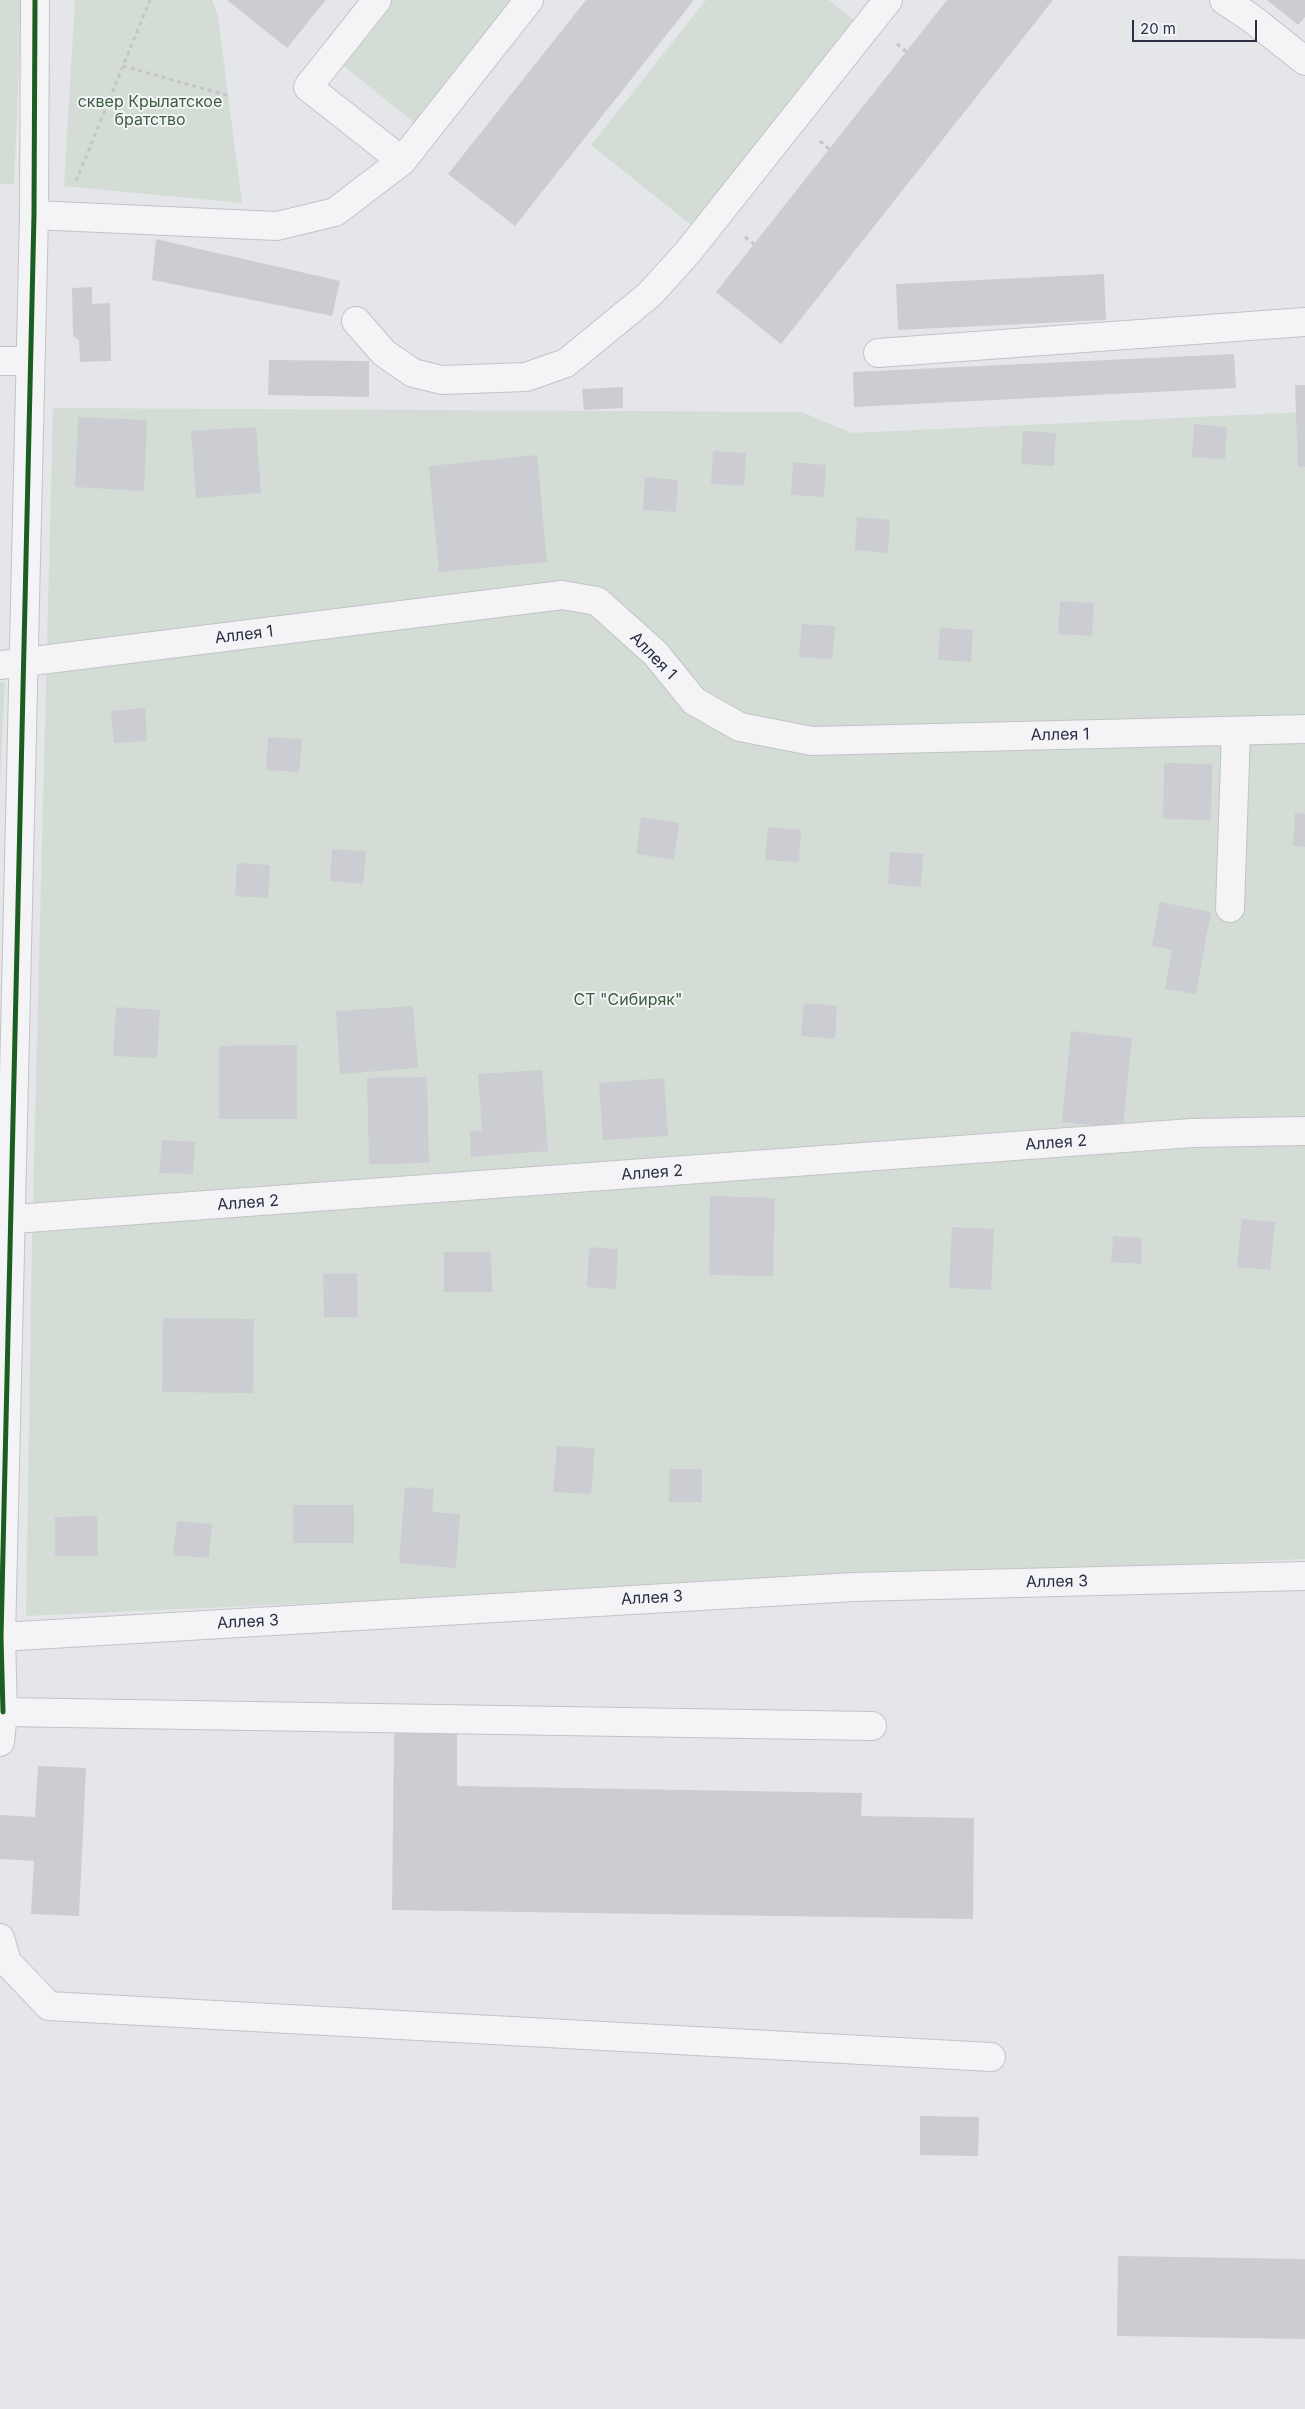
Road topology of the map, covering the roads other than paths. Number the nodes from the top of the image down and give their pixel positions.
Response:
1 (35, 0) edge
2 (377, 0) edge
3 (529, 0) edge
4 (888, 0) edge
5 (1224, 0) edge
6 (1305, 61) edge
7 (402, 161) junction
8 (34, 215) junction
9 (356, 321) dead end
10 (1305, 322) edge
11 (878, 353) dead end
12 (0, 361) edge
13 (30, 361) junction
14 (12, 664) edge
15 (1305, 729) edge
16 (1236, 731) junction
17 (1230, 908) dead end
18 (1305, 1131) edge
19 (5, 1220) edge
20 (1305, 1576) edge
21 (0, 1637) edge
22 (3, 1712) junction
23 (872, 1726) dead end
24 (0, 1742) edge
25 (0, 1938) edge
26 (991, 2056) dead end

1 - 8 street
2 - 7 street
3 - 7 street
4 - 9 street
5 - 6 street
7 - 8 street
8 - 13 street
10 - 11 street
12 - 13 street
13 - 14 street
14 - 16 street, Аллея 1
14 - 19 street
15 - 16 street, Аллея 1
16 - 17 street
18 - 19 street, Аллея 2
19 - 21 street
20 - 21 street, Аллея 3
21 - 22 street
22 - 23 street
22 - 24 street
25 - 26 street

